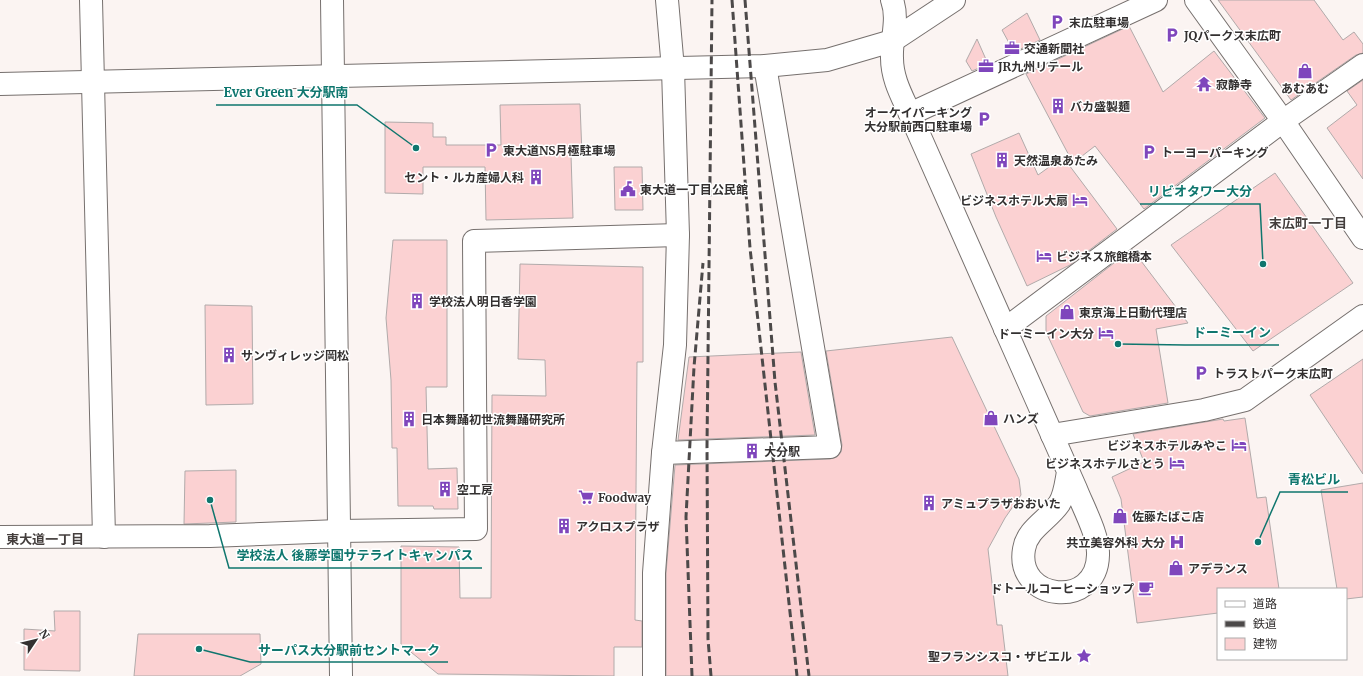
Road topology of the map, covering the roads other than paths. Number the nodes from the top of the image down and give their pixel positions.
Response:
1 (91, 0) edge
2 (332, 0) edge
3 (667, 0) edge
4 (892, 0) edge
5 (954, 0) edge
6 (1156, 0) edge
7 (1196, 0) edge
8 (892, 41) junction
9 (1363, 65) edge
10 (765, 66) junction
11 (673, 69) junction
12 (334, 77) junction
13 (92, 82) junction
14 (0, 84) edge
15 (910, 114) junction
16 (1284, 121) junction
17 (678, 235) junction
18 (1363, 238) edge
19 (1363, 316) edge
20 (1005, 329) junction
21 (1052, 435) junction
22 (663, 453) junction
23 (1068, 472) junction
24 (339, 531) junction
25 (104, 536) junction
26 (0, 537) edge
27 (340, 676) edge
28 (654, 676) edge

1 - 13 street
2 - 12 street
3 - 11 street
4 - 8 street
5 - 8 street
6 - 15 street
7 - 16 street
8 - 10 street
8 - 15 street
9 - 16 street
10 - 11 street
10 - 22 street
11 - 12 street
11 - 17 street
12 - 13 street
12 - 24 street
13 - 14 street
13 - 25 street
15 - 20 street
16 - 18 street
16 - 20 street
17 - 22 street
17 - 24 street
19 - 21 street
20 - 21 street
21 - 23 street
22 - 28 street
23 - 23 street
24 - 25 street
24 - 27 street
25 - 26 street

